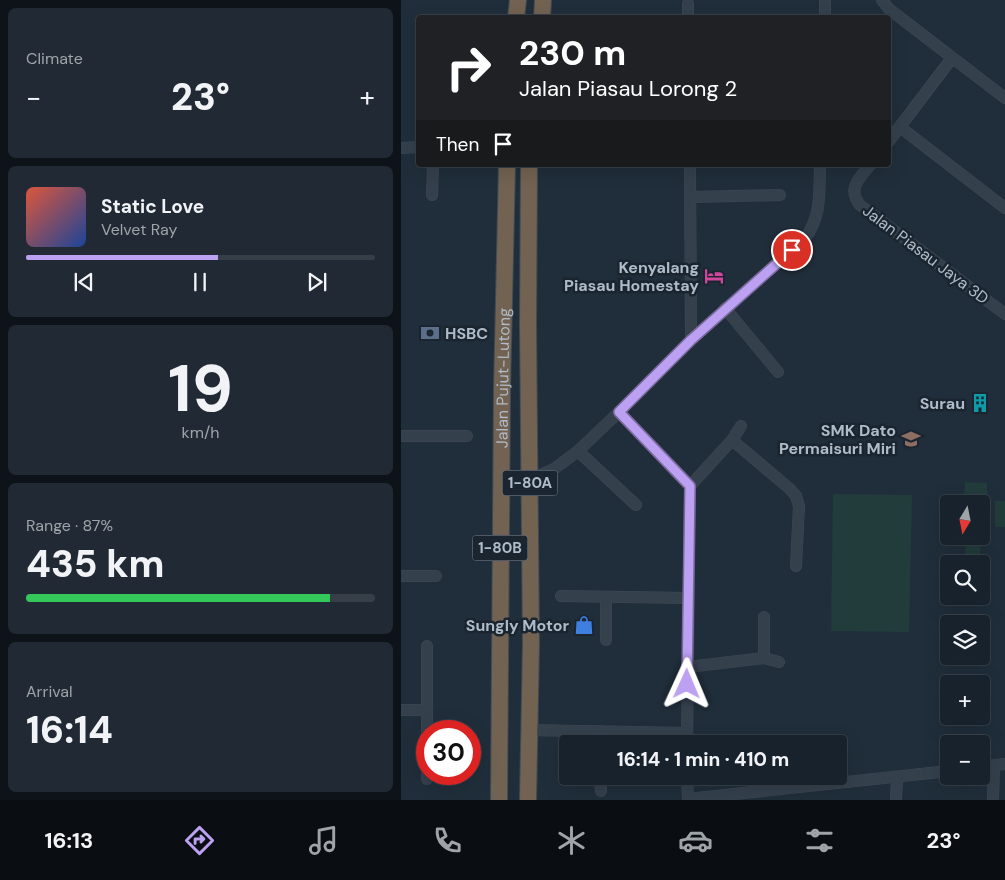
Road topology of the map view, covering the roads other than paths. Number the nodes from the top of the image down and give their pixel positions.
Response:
1 (507, 0) edge
2 (518, 0) edge
3 (533, 0) edge
4 (543, 0) edge
5 (825, 0) edge
6 (882, 0) edge
7 (688, 4) dead end
8 (508, 15) edge
9 (516, 15) edge
10 (532, 15) edge
11 (542, 15) edge
12 (689, 15) edge
13 (825, 15) edge
14 (953, 58) junction
15 (1005, 98) edge
16 (900, 127) junction
17 (891, 138) edge
18 (401, 148) edge
19 (416, 148) edge
20 (433, 167) edge
21 (505, 167) edge
22 (529, 167) edge
23 (690, 167) edge
24 (820, 167) edge
25 (868, 167) edge
26 (432, 195) dead end
27 (780, 195) dead end
28 (691, 198) junction
29 (1005, 208) edge
30 (725, 308) junction
31 (1005, 314) edge
32 (691, 340) junction
33 (778, 372) dead end
34 (619, 412) junction
35 (741, 426) dead end
36 (401, 436) edge
37 (467, 436) dead end
38 (732, 440) junction
39 (578, 451) junction
40 (529, 476) junction
41 (690, 486) junction
42 (636, 505) dead end
43 (796, 566) dead end
44 (401, 576) edge
45 (436, 576) dead end
46 (561, 596) dead end
47 (606, 597) junction
48 (687, 598) junction
49 (764, 617) dead end
50 (606, 640) dead end
51 (427, 646) dead end
52 (765, 658) junction
53 (779, 662) dead end
54 (688, 667) junction
55 (401, 710) edge
56 (427, 710) junction
57 (427, 720) edge
58 (529, 730) junction
59 (600, 731) junction
60 (600, 735) edge
61 (650, 735) edge
62 (687, 735) edge
63 (999, 765) edge
64 (940, 772) edge
65 (897, 776) junction
66 (601, 785) edge
67 (687, 785) edge
68 (601, 792) dead end
69 (761, 796) edge
70 (499, 800) edge
71 (528, 800) edge
72 (688, 800) edge
73 (896, 800) edge
74 (993, 800) edge

1 - 8 highway
2 - 9 highway
3 - 10 highway
4 - 11 highway
5 - 13 street
6 - 14 street
7 - 12 street
14 - 15 street
14 - 16 street
16 - 17 street
16 - 29 street
18 - 19 street
20 - 26 street
21 - 70 highway, Jalan Pujut-Lutong / 1-80B
22 - 40 highway, Jalan Pujut-Lutong / 1-80A
23 - 28 street
24 - 30 street
25 - 31 street, Jalan Piasau Jaya 3D
27 - 28 street
28 - 32 street
30 - 32 street
30 - 33 street
32 - 34 street
34 - 39 street
34 - 41 street
35 - 38 street
36 - 37 street
38 - 41 street
38 - 43 street
39 - 40 street
39 - 42 street
40 - 58 highway, Jalan Pujut-Lutong / 1-80A
41 - 48 street
44 - 45 street
46 - 47 street
47 - 48 street
47 - 50 street
48 - 54 street
49 - 52 street
51 - 56 street
52 - 53 street
52 - 54 street
54 - 62 street
55 - 56 street
56 - 57 street
58 - 59 street
58 - 71 highway, Jalan Pujut-Lutong / 1-80A
59 - 60 street
59 - 61 street
63 - 74 street
64 - 65 street
65 - 69 street
65 - 73 street
66 - 68 street
67 - 72 street
69 - 72 street

